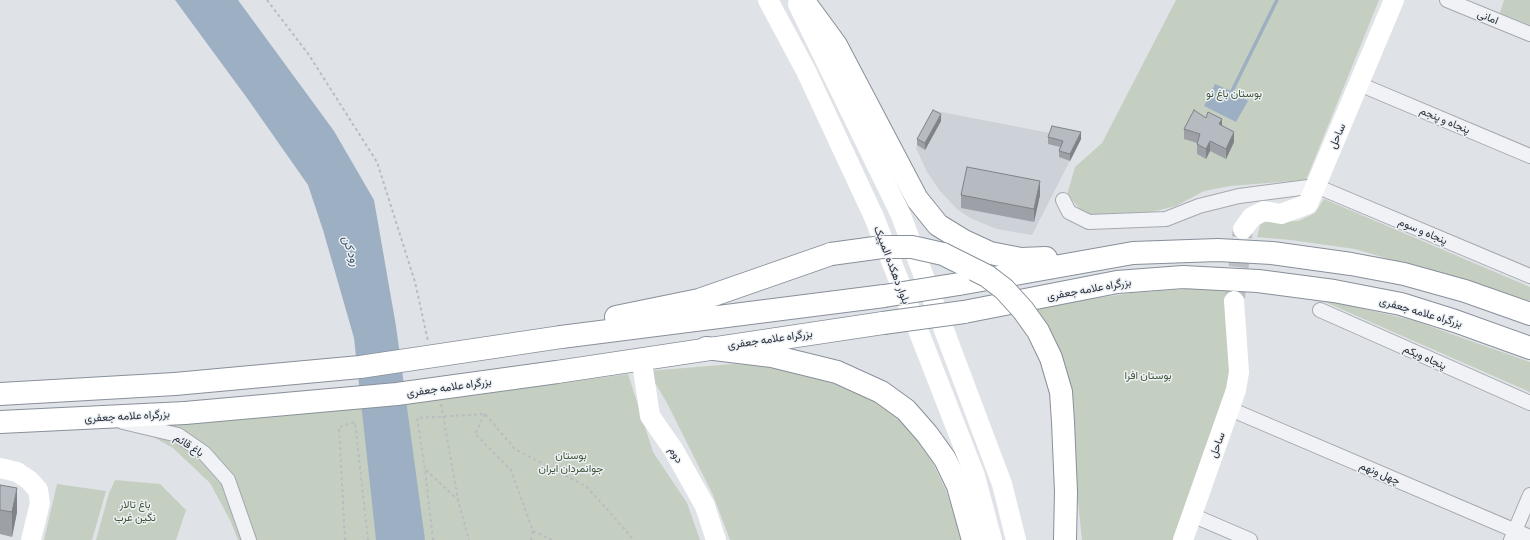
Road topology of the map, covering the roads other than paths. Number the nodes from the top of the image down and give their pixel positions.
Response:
1 (768, 0) edge
2 (797, 0) edge
3 (803, 0) edge
4 (1394, 0) edge
5 (1447, 0) edge
6 (1530, 34) edge
7 (1359, 84) junction
8 (1530, 156) edge
9 (1316, 186) junction
10 (1063, 200) dead end
11 (1243, 228) tunnel mouth
12 (1133, 254) junction
13 (1530, 276) edge
14 (1234, 301) tunnel mouth
15 (1320, 310) dead end
16 (1530, 314) edge
17 (561, 337) junction
18 (706, 348) junction
19 (1530, 348) edge
20 (642, 369) dead end
21 (0, 394) edge
22 (1530, 403) edge
23 (1230, 410) junction
24 (103, 417) junction
25 (0, 422) edge
26 (0, 468) edge
27 (1530, 495) edge
28 (1192, 516) junction
29 (1513, 535) edge
30 (1530, 537) edge
31 (31, 540) edge
32 (249, 540) edge
33 (716, 540) edge
34 (973, 540) edge
35 (992, 540) edge
36 (1016, 540) edge
37 (1065, 540) edge
38 (1183, 540) edge
39 (1250, 540) edge

1 - 35 main road, بلوار دهکده المپیک
2 - 36 main road
3 - 12 highway
4 - 7 main road, ساحل
5 - 6 street, امانی
7 - 8 street, پنجاه و پنجم
7 - 9 main road, ساحل
9 - 10 street
9 - 11 main road, ساحل
9 - 13 street, پنجاه و سوم
12 - 16 highway
12 - 17 highway, bridge
14 - 23 main road, ساحل
15 - 22 street, پنجاه ویکم
17 - 21 highway, bridge
17 - 37 highway, bridge
18 - 19 highway, بزرگراه علامه جعفری, bridge
18 - 24 highway, بزرگراه علامه جعفری, bridge
18 - 34 highway
20 - 33 main road, دوم
23 - 28 main road, ساحل
23 - 29 street, چهل ونهم
24 - 25 highway, بزرگراه علامه جعفری
24 - 32 street, باغ قائم
26 - 31 main road
27 - 29 street
28 - 38 main road, ساحل
28 - 39 street
29 - 30 street, چهل ونهم

